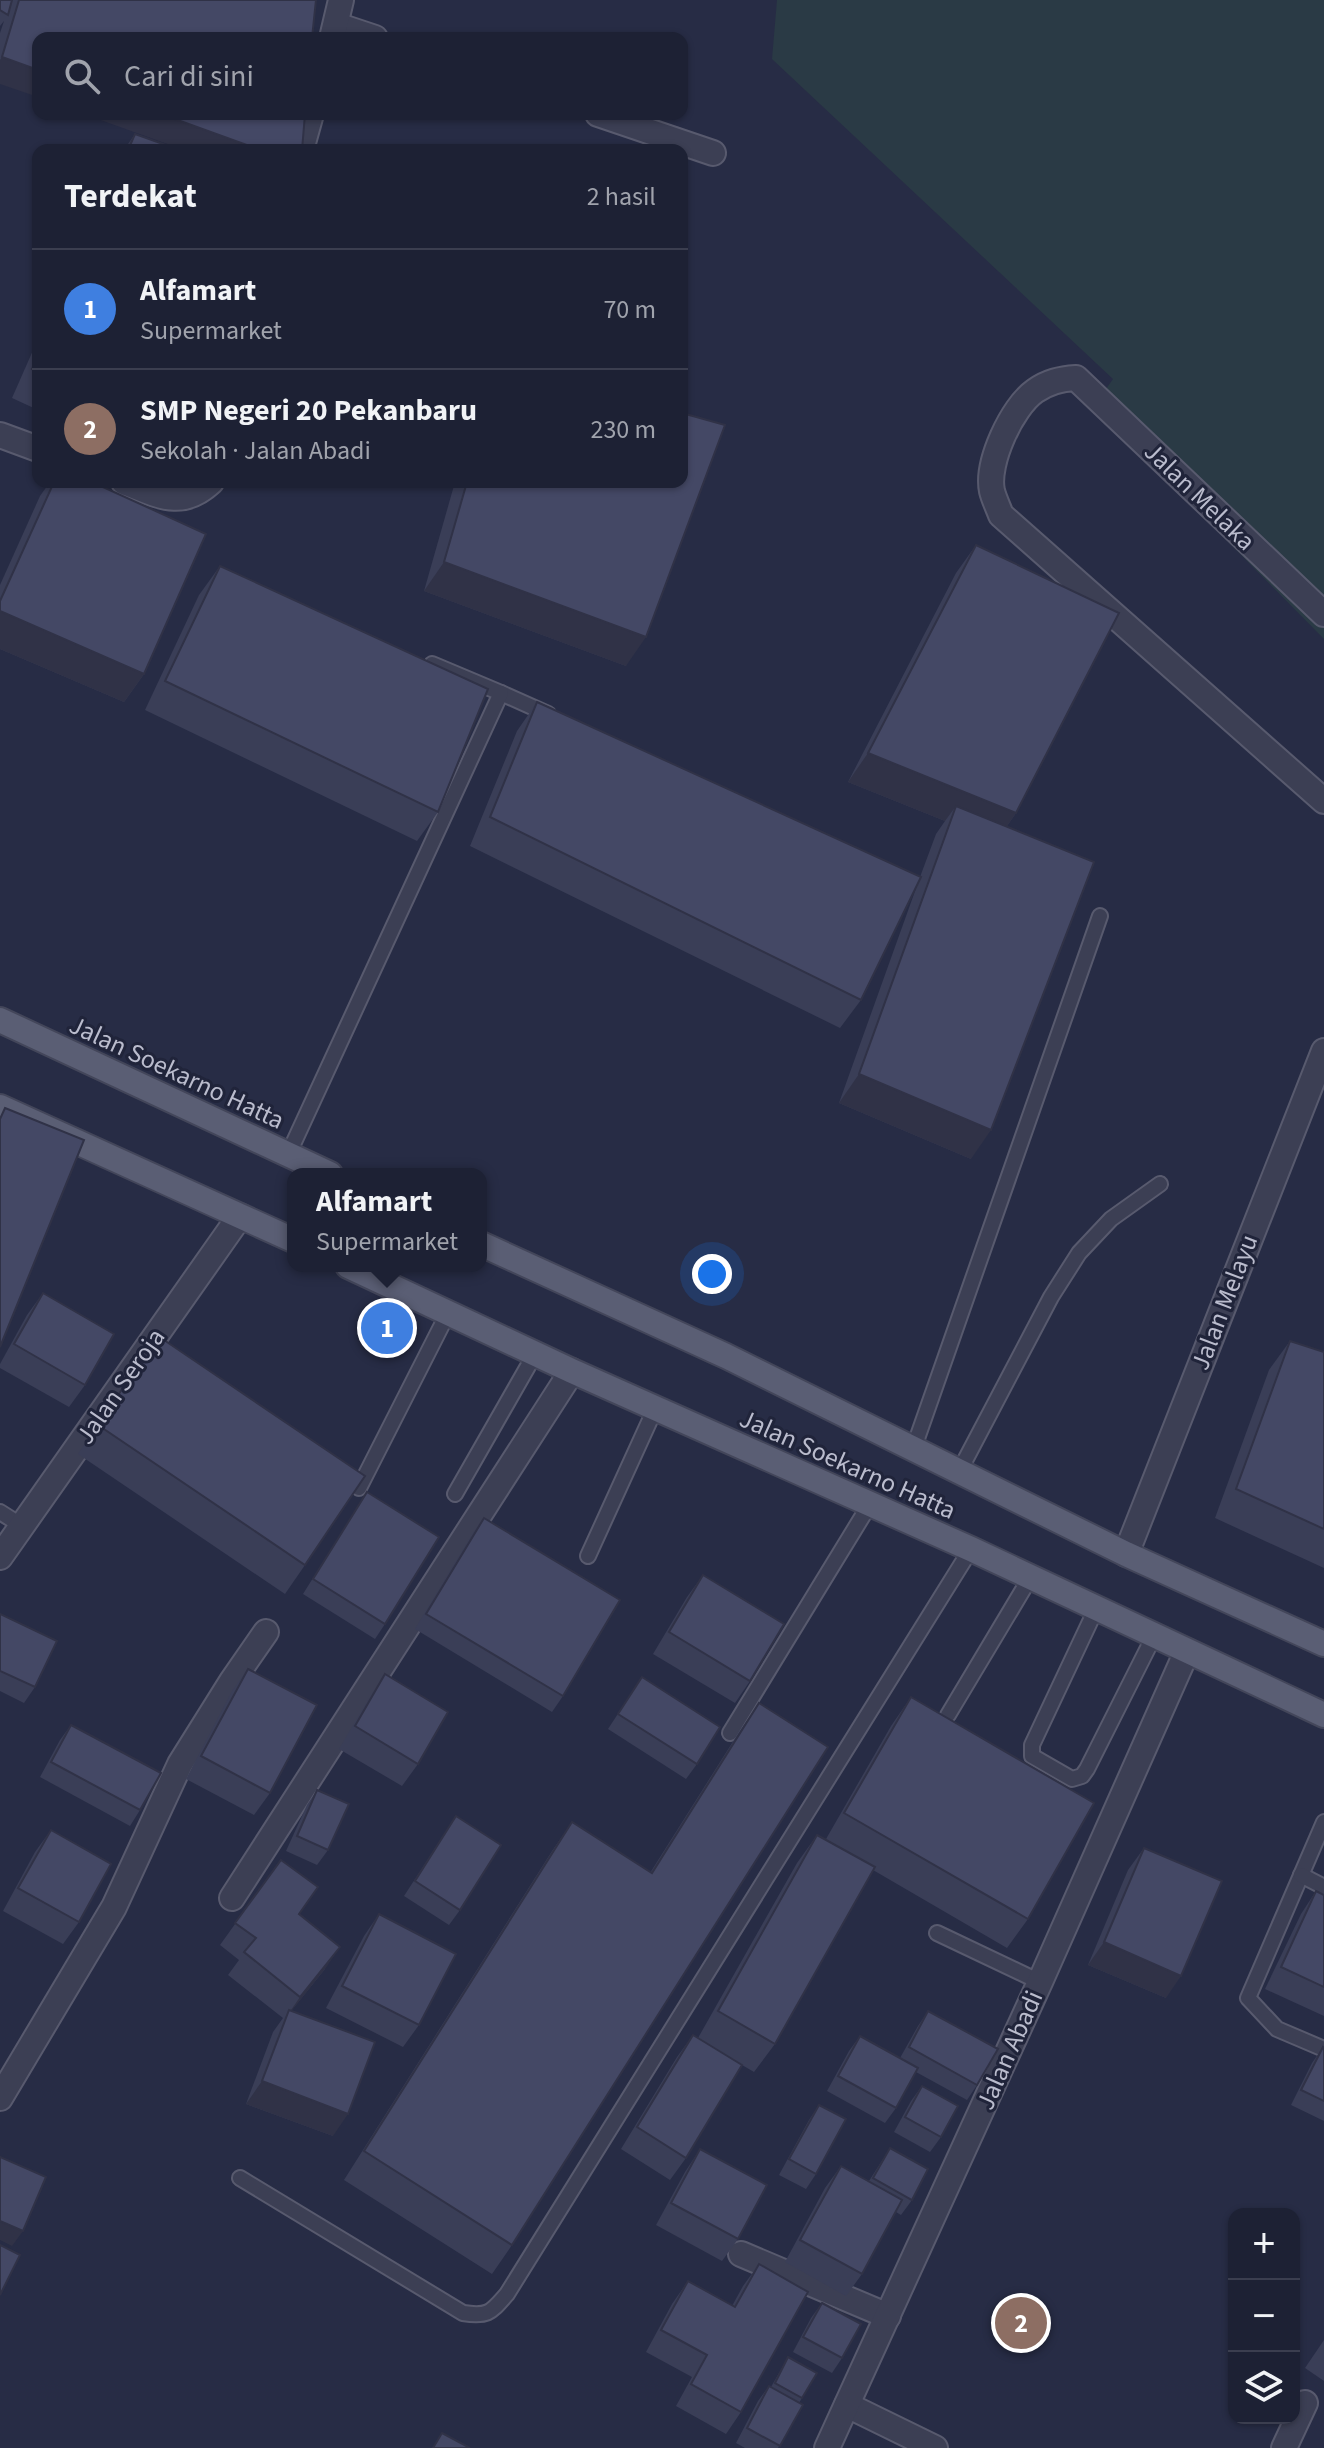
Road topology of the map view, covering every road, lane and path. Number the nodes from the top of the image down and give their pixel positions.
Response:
1 (341, 0) edge
2 (334, 31) edge
3 (309, 120) edge
4 (616, 120) edge
5 (303, 144) edge
6 (686, 144) edge
7 (688, 145) edge
8 (713, 153) dead end
9 (0, 435) edge
10 (32, 447) edge
11 (140, 488) edge
12 (204, 488) edge
13 (1324, 614) edge
14 (415, 657) edge
15 (501, 693) junction
16 (558, 718) edge
17 (1324, 801) edge
18 (1100, 916) dead end
19 (0, 1020) edge
20 (1324, 1051) edge
21 (0, 1107) edge
22 (288, 1155) junction
23 (317, 1168) edge
24 (1160, 1184) dead end
25 (240, 1216) junction
26 (287, 1237) edge
27 (487, 1247) edge
28 (361, 1272) edge
29 (448, 1313) junction
30 (535, 1354) junction
31 (572, 1371) junction
32 (655, 1409) junction
33 (913, 1450) junction
34 (960, 1470) junction
35 (359, 1488) edge
36 (455, 1494) dead end
37 (870, 1504) junction
38 (0, 1512) edge
39 (22, 1526) junction
40 (971, 1549) junction
41 (1126, 1554) junction
42 (588, 1556) dead end
43 (0, 1557) edge
44 (1030, 1578) junction
45 (1096, 1609) junction
46 (266, 1632) dead end
47 (1154, 1636) junction
48 (1324, 1644) edge
49 (1187, 1651) junction
50 (948, 1715) edge
51 (1324, 1715) edge
52 (730, 1733) dead end
53 (1324, 1822) edge
54 (1301, 1875) junction
55 (1324, 1887) edge
56 (232, 1898) dead end
57 (937, 1933) dead end
58 (1040, 1982) junction
59 (1324, 2049) edge
60 (0, 2098) edge
61 (240, 2178) dead end
62 (741, 2254) edge
63 (888, 2316) junction
64 (1305, 2403) dead end
65 (847, 2405) junction
66 (827, 2448) edge
67 (935, 2448) edge
68 (1284, 2448) edge

1 - 2 street
3 - 5 street
4 - 6 street
7 - 8 street
9 - 10 street
11 - 12 street
13 - 17 street, Jalan Melaka
14 - 15 lane
15 - 16 lane
15 - 22 lane
18 - 33 lane
19 - 22 main road, Jalan Soekarno Hatta
20 - 41 street, Jalan Melayu
21 - 25 main road
22 - 23 main road, Jalan Soekarno Hatta
24 - 34 lane
25 - 26 main road
25 - 39 street, Jalan Seroja
27 - 33 main road, Jalan Soekarno Hatta
28 - 29 main road, Jalan Soekarno Hatta
29 - 30 main road, Jalan Soekarno Hatta
29 - 35 lane
30 - 31 main road, Jalan Soekarno Hatta
30 - 36 lane
31 - 32 main road, Jalan Soekarno Hatta
31 - 56 street
32 - 37 main road, Jalan Soekarno Hatta
32 - 42 lane
33 - 34 main road, Jalan Soekarno Hatta
34 - 41 main road, Jalan Soekarno Hatta
37 - 40 main road, Jalan Soekarno Hatta
37 - 52 lane
38 - 39 lane
39 - 43 street, Jalan Seroja
40 - 44 main road, Jalan Soekarno Hatta
40 - 61 lane
41 - 48 main road, Jalan Soekarno Hatta
44 - 45 main road, Jalan Soekarno Hatta
44 - 50 lane
45 - 47 main road, Jalan Soekarno Hatta
45 - 47 lane
46 - 60 street
47 - 49 main road, Jalan Soekarno Hatta
49 - 51 main road, Jalan Soekarno Hatta
49 - 58 street, Jalan Abadi
53 - 54 lane
54 - 55 lane
54 - 59 lane
57 - 58 lane
58 - 63 street, Jalan Abadi
62 - 63 street
63 - 65 street, Jalan Abadi
64 - 68 street
65 - 66 street, Jalan Abadi
65 - 67 street

